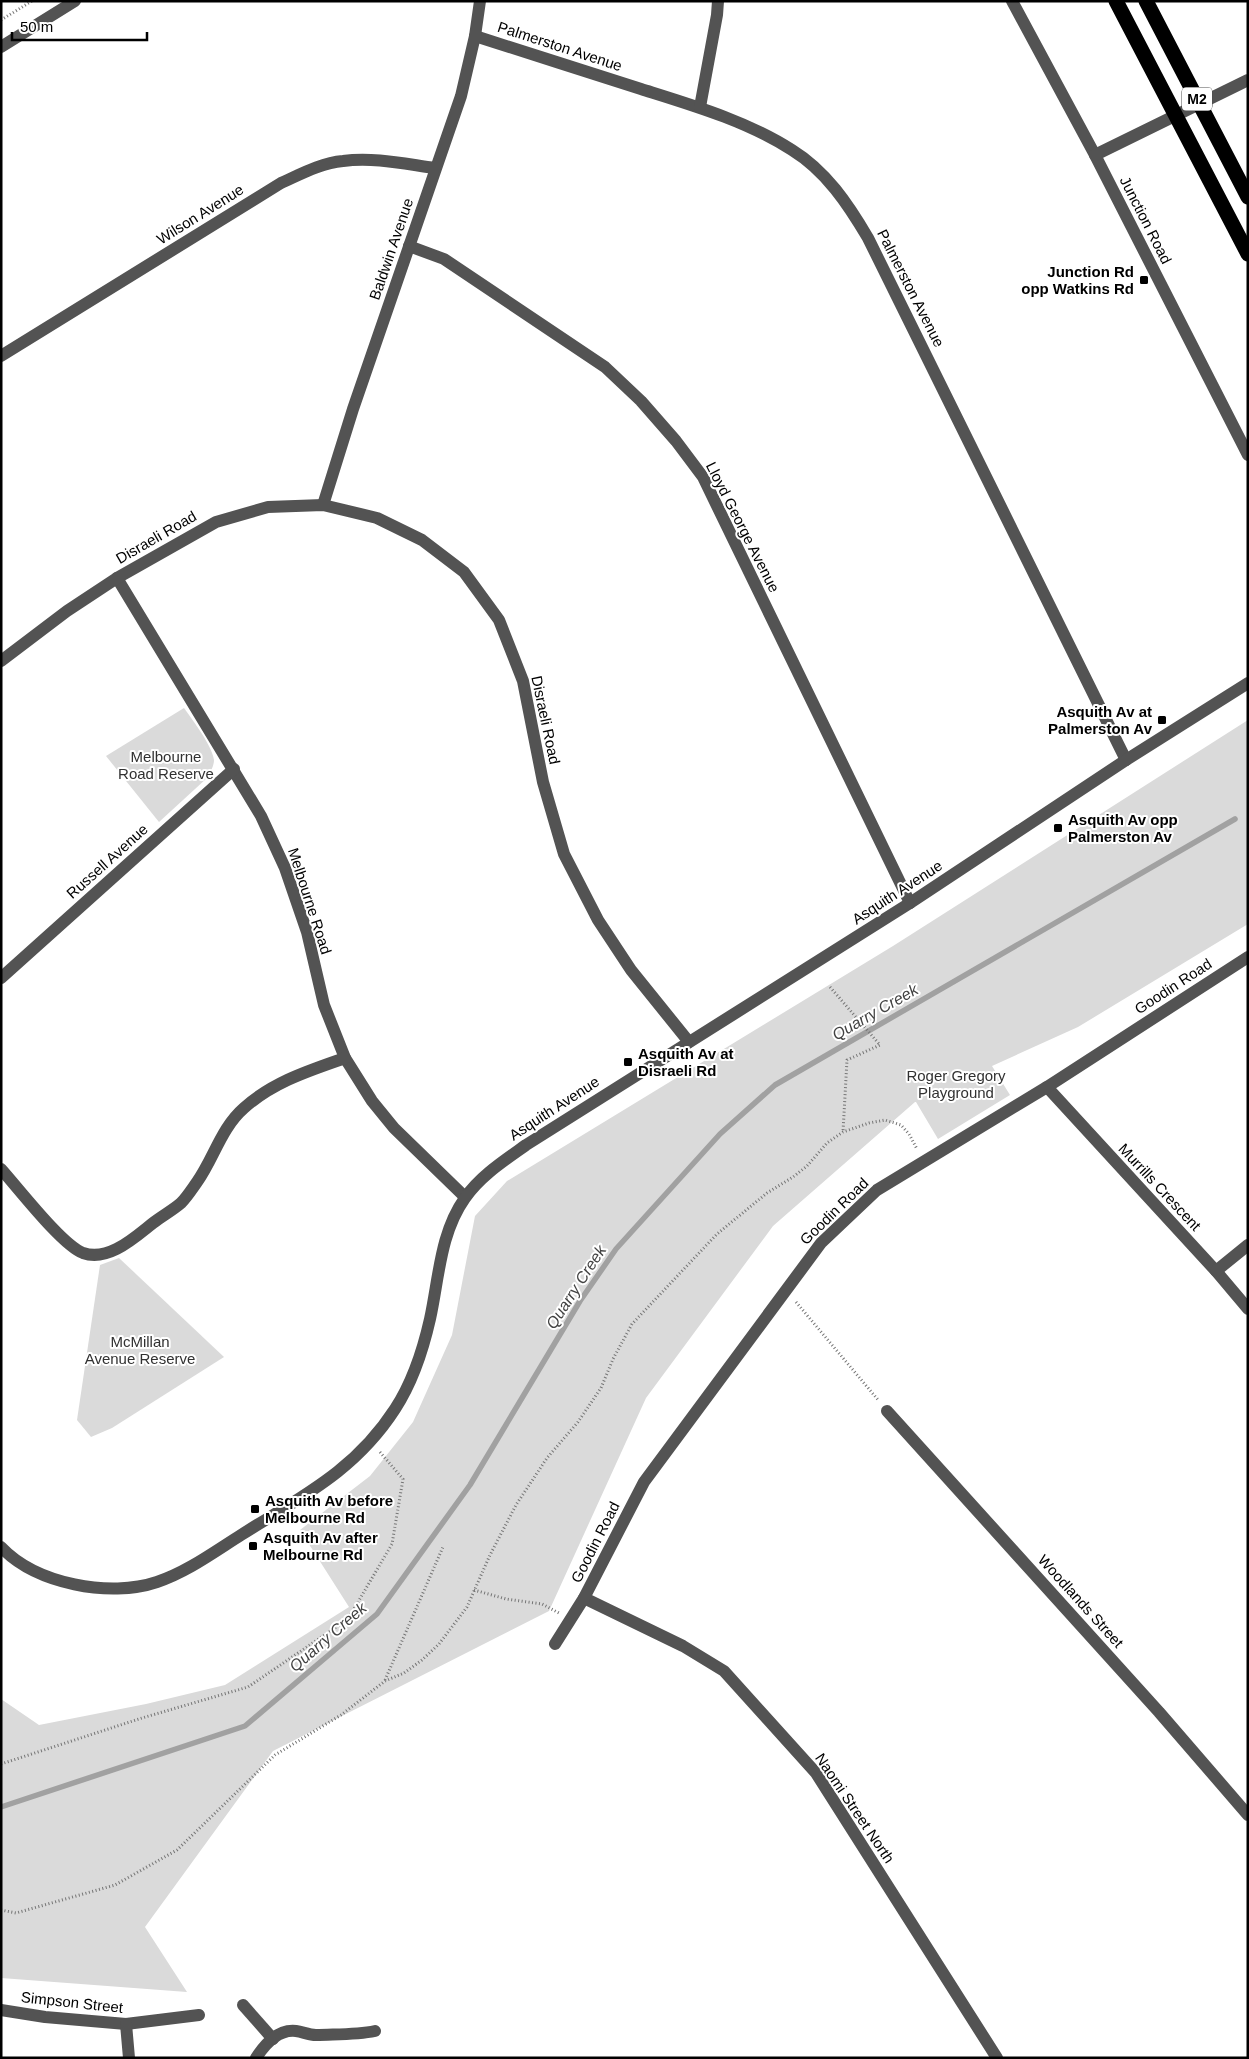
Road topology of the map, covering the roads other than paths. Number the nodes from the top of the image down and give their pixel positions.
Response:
1 (75, 1) edge
2 (480, 1) edge
3 (718, 1) edge
4 (1012, 1) edge
5 (1116, 1) edge
6 (1146, 1) edge
7 (475, 36) junction
8 (1, 48) edge
9 (1248, 80) edge
10 (700, 107) junction
11 (1095, 155) junction
12 (435, 168) junction
13 (1203, 168) junction
14 (1248, 197) edge
15 (410, 246) junction
16 (1248, 254) edge
17 (1248, 267) edge
18 (1, 356) edge
19 (1248, 455) edge
20 (323, 505) junction
21 (117, 578) junction
22 (1, 661) edge
23 (1248, 683) edge
24 (1126, 760) junction
25 (234, 769) junction
26 (910, 903) junction
27 (1248, 957) edge
28 (1, 978) edge
29 (689, 1042) junction
30 (345, 1058) junction
31 (1047, 1088) junction
32 (1, 1170) edge
33 (466, 1197) junction
34 (1248, 1245) edge
35 (1216, 1271) junction
36 (1248, 1309) edge
37 (887, 1411) road end
38 (1, 1547) edge
39 (584, 1598) junction
40 (555, 1644) dead end
41 (1248, 1815) edge
42 (243, 2005) dead end
43 (1, 2010) edge
44 (199, 2015) dead end
45 (126, 2024) junction
46 (374, 2031) dead end
47 (273, 2039) junction
48 (129, 2058) edge
49 (256, 2058) edge
50 (997, 2058) edge

1 - 8 street
2 - 7 street, Baldwin Avenue
3 - 10 street
4 - 11 street, Junction Road
5 - 13 highway, M2
6 - 14 highway, M2
7 - 10 street, Palmerston Avenue
7 - 12 street, Baldwin Avenue
9 - 11 street
10 - 24 street, Palmerston Avenue
11 - 19 street, Junction Road
12 - 15 street, Baldwin Avenue
12 - 18 street, Wilson Avenue
13 - 16 highway, M2
13 - 17 highway
15 - 20 street, Baldwin Avenue
15 - 26 street, Lloyd George Avenue
20 - 21 street, Disraeli Road
20 - 29 street, Disraeli Road
21 - 22 street, Disraeli Road
21 - 25 street, Melbourne Road
23 - 24 street, Asquith Avenue
24 - 26 street, Asquith Avenue
25 - 28 street, Russell Avenue
25 - 30 street, Melbourne Road
26 - 29 street, Asquith Avenue
27 - 31 street, Goodin Road
29 - 33 street, Asquith Avenue
30 - 32 street
30 - 33 street, Melbourne Road
31 - 35 street, Murrills Crescent
31 - 39 street, Goodin Road
33 - 38 street, Asquith Avenue
34 - 35 street
35 - 36 street, Murrills Crescent
37 - 41 street, Woodlands Street
39 - 40 street, Goodin Road
39 - 50 street, Naomi Street North
42 - 47 street
43 - 45 street, Simpson Street
44 - 45 street, Simpson Street
45 - 48 street
46 - 47 street
47 - 49 street

